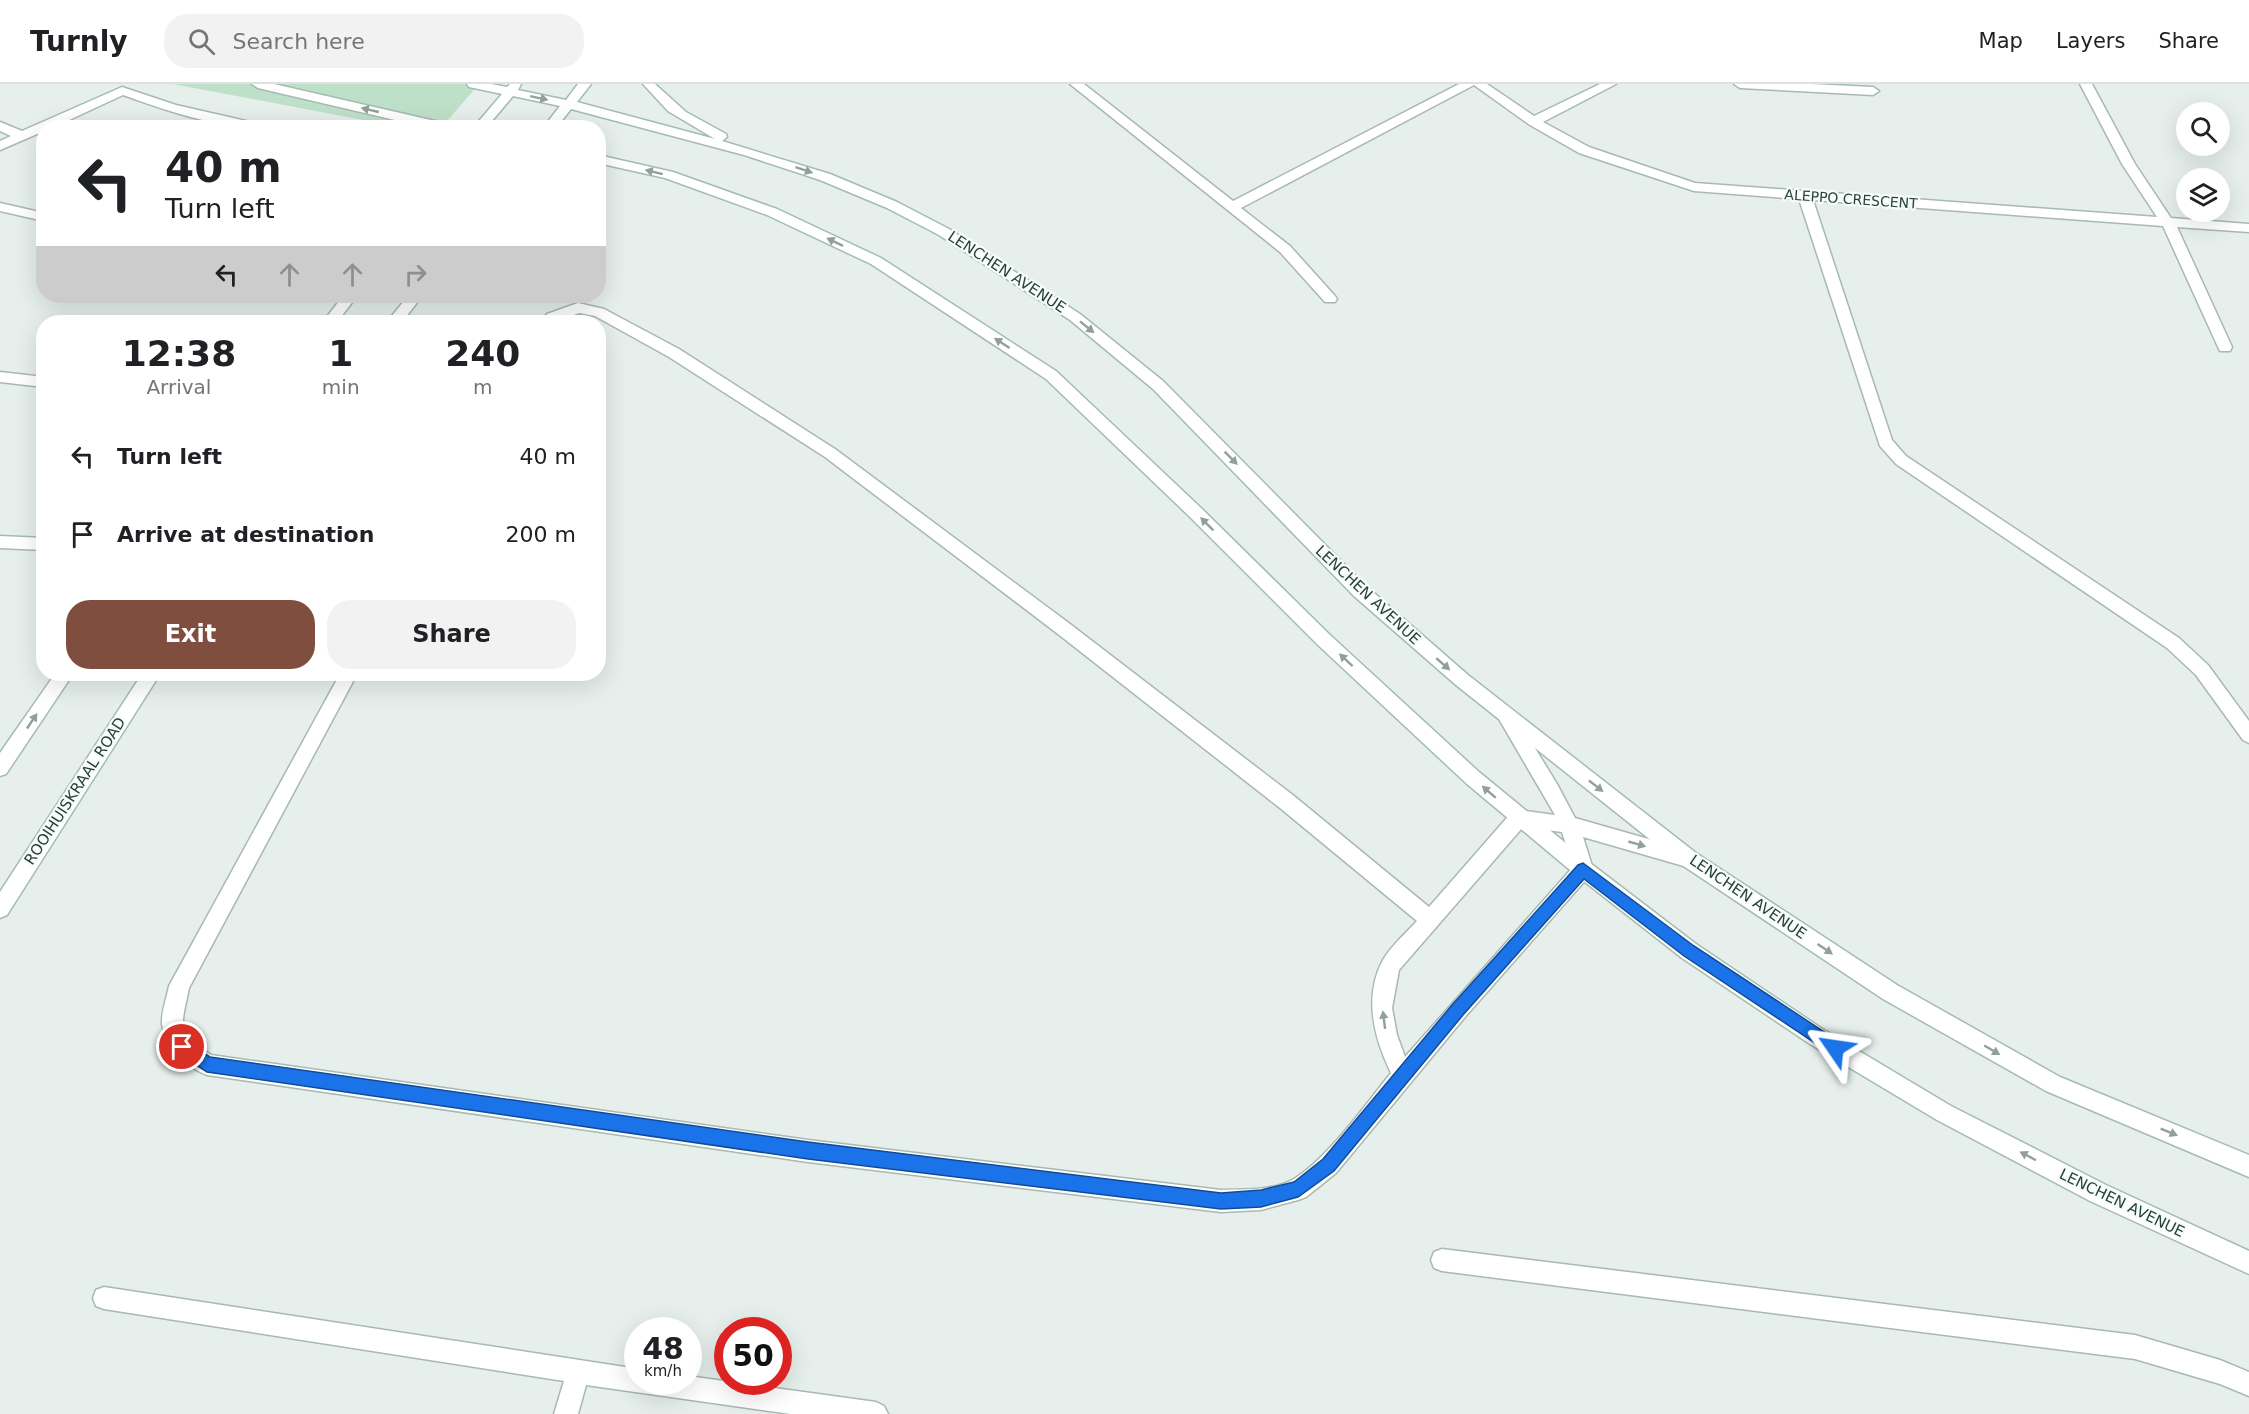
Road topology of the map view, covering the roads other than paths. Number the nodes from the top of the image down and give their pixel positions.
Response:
1 (258, 84) edge
2 (473, 84) edge
3 (585, 84) edge
4 (649, 84) edge
5 (1076, 84) edge
6 (1468, 84) edge
7 (1479, 84) edge
8 (1610, 84) edge
9 (1740, 84) edge
10 (2086, 84) edge
11 (514, 88) edge
12 (1873, 91) dead end
13 (568, 104) junction
14 (58, 120) edge
15 (224, 120) edge
16 (413, 120) edge
17 (486, 120) edge
18 (555, 120) edge
19 (1534, 122) junction
20 (0, 126) edge
21 (36, 129) edge
22 (21, 136) junction
23 (0, 146) edge
24 (749, 152) junction
25 (606, 161) edge
26 (1805, 196) junction
27 (0, 207) edge
28 (1232, 207) junction
29 (36, 215) edge
30 (2168, 223) junction
31 (2249, 228) edge
32 (1329, 299) dead end
33 (345, 303) edge
34 (409, 303) edge
35 (336, 315) edge
36 (400, 315) edge
37 (558, 315) edge
38 (605, 315) edge
39 (606, 316) edge
40 (2226, 347) dead end
41 (0, 376) edge
42 (36, 381) edge
43 (0, 542) edge
44 (36, 544) edge
45 (59, 681) edge
46 (147, 681) edge
47 (345, 681) edge
48 (1505, 714) junction
49 (2249, 735) edge
50 (0, 768) edge
51 (1519, 818) junction
52 (1570, 825) junction
53 (1689, 859) junction
54 (1583, 870) junction
55 (0, 909) edge
56 (1430, 919) junction
57 (1403, 1075) junction
58 (2249, 1166) edge
59 (1442, 1260) dead end
60 (2249, 1263) edge
61 (104, 1298) dead end
62 (578, 1372) junction
63 (624, 1379) edge
64 (2249, 1384) edge
65 (702, 1390) edge
66 (566, 1414) edge
67 (876, 1414) edge

16 -> 1 street
2 - 11 street, LENCHEN AVENUE
3 - 13 street
4 - 24 street
5 - 28 street
6 - 28 street
7 - 19 street, ALEPPO CRESCENT
8 - 19 street
9 - 12 street
10 - 30 street
11 -> 13 street, LENCHEN AVENUE
11 - 17 street
13 - 18 street
13 - 24 street, LENCHEN AVENUE
14 - 15 street
19 - 26 street, ALEPPO CRESCENT
20 - 22 street
21 - 22 street
22 - 23 street
24 -> 48 street, LENCHEN AVENUE
51 -> 25 street, LENCHEN AVENUE
26 - 30 street, ALEPPO CRESCENT
26 - 49 street
27 - 29 street
28 - 32 street
30 - 31 street, ALEPPO CRESCENT
30 - 40 street
33 - 35 street
34 - 36 street
37 - 38 street
39 - 56 street
41 - 42 street
43 - 44 street
50 -> 45 street
46 - 55 street, ROOIHUISKRAAL ROAD
47 - 57 street
48 - 52 street
48 -> 53 street, LENCHEN AVENUE
51 - 52 street
51 - 54 street, LENCHEN AVENUE
51 - 56 street
52 -> 53 street
52 - 54 street
53 -> 58 street, LENCHEN AVENUE
54 - 57 street
60 -> 54 street, LENCHEN AVENUE
57 -> 56 street
59 - 64 street
61 - 62 street
62 - 63 street
62 - 66 street
65 - 67 street

